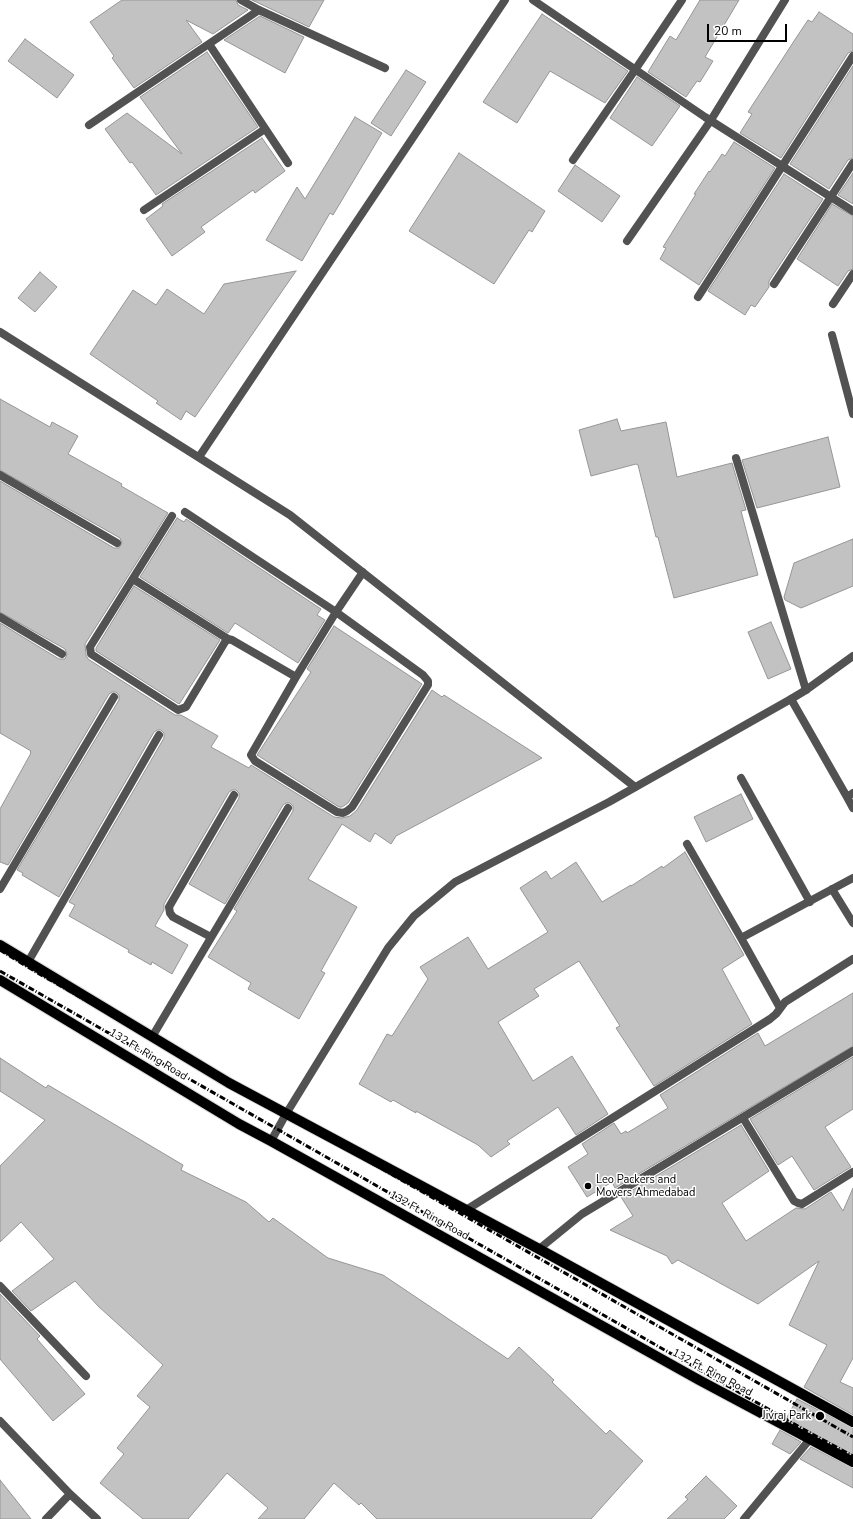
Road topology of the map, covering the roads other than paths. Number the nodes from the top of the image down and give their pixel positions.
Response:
1 (241, 0) edge
2 (505, 0) edge
3 (533, 0) edge
4 (682, 0) edge
5 (785, 0) edge
6 (259, 10) junction
7 (209, 44) junction
8 (853, 56) edge
9 (385, 68) dead end
10 (635, 70) junction
11 (711, 120) junction
12 (89, 125) dead end
13 (265, 129) junction
14 (572, 160) dead end
15 (288, 163) dead end
16 (853, 163) edge
17 (782, 166) junction
18 (832, 198) junction
19 (144, 210) dead end
20 (853, 212) edge
21 (627, 241) dead end
22 (853, 274) edge
23 (774, 284) dead end
24 (698, 297) dead end
25 (833, 304) dead end
26 (1, 334) edge
27 (832, 335) dead end
28 (853, 414) edge
29 (199, 457) junction
30 (736, 458) dead end
31 (0, 475) edge
32 (185, 512) dead end
33 (172, 516) dead end
34 (117, 543) dead end
35 (363, 572) junction
36 (133, 579) junction
37 (336, 612) junction
38 (0, 617) edge
39 (228, 639) junction
40 (62, 654) dead end
41 (853, 656) edge
42 (296, 677) junction
43 (806, 690) junction
44 (114, 696) dead end
45 (790, 699) junction
46 (158, 735) dead end
47 (741, 778) dead end
48 (635, 786) junction
49 (234, 795) dead end
50 (850, 795) edge
51 (288, 808) dead end
52 (853, 808) edge
53 (688, 844) dead end
54 (853, 878) edge
55 (0, 889) edge
56 (832, 889) junction
57 (810, 902) junction
58 (853, 923) edge
59 (211, 937) junction
60 (741, 938) junction
61 (0, 945) edge
62 (853, 959) edge
63 (28, 962) junction
64 (0, 980) edge
65 (780, 1008) junction
66 (152, 1037) junction
67 (853, 1051) edge
68 (286, 1114) junction
69 (743, 1118) junction
70 (271, 1141) junction
71 (853, 1172) edge
72 (466, 1210) junction
73 (539, 1250) junction
74 (0, 1286) edge
75 (86, 1376) dead end
76 (0, 1421) edge
77 (853, 1422) edge
78 (810, 1439) junction
79 (853, 1462) edge
80 (70, 1494) junction
81 (46, 1519) edge
82 (97, 1519) edge
83 (744, 1519) edge

1 - 6 street
2 - 29 street
3 - 10 street
4 - 10 street
5 - 11 street
6 - 7 street
6 - 9 street
7 - 12 street
7 - 13 street
8 - 17 street
10 - 11 street
10 - 14 street
11 - 17 street
11 - 21 street
13 - 15 street
13 - 19 street
16 - 18 street
17 - 18 street
17 - 24 street
18 - 20 street
18 - 23 street
22 - 25 street
26 - 29 street
27 - 28 street
29 - 35 street
30 - 43 street
31 - 34 street
32 - 37 street
33 - 36 street
35 - 37 street
35 - 48 street
36 - 39 street
36 - 39 street
37 - 42 street
37 - 42 street
38 - 40 street
39 - 42 street
41 - 43 street
43 - 45 street
44 - 55 street
45 - 48 street
45 - 50 street
46 - 63 street
47 - 57 street
48 - 68 street
49 - 59 street
50 - 52 street
51 - 59 street
53 - 60 street
54 - 56 street
56 - 57 street
56 - 58 street
57 - 60 street
59 - 66 street
60 - 65 street
61 - 63 main road, 132 Ft. Ring Road
62 - 65 street
63 - 66 main road, 132 Ft. Ring Road
64 - 70 main road, 132 Ft. Ring Road
65 - 72 street
66 - 68 main road, 132 Ft. Ring Road
67 - 69 street
68 - 70 street
68 - 72 main road, 132 Ft. Ring Road
69 - 71 street
69 - 73 street
70 - 78 main road, 132 Ft. Ring Road
72 - 73 main road, 132 Ft. Ring Road
73 - 77 main road, 132 Ft. Ring Road
74 - 75 street
76 - 80 street
78 - 79 main road, 132 Ft. Ring Road
78 - 83 street
80 - 81 street
80 - 82 street

